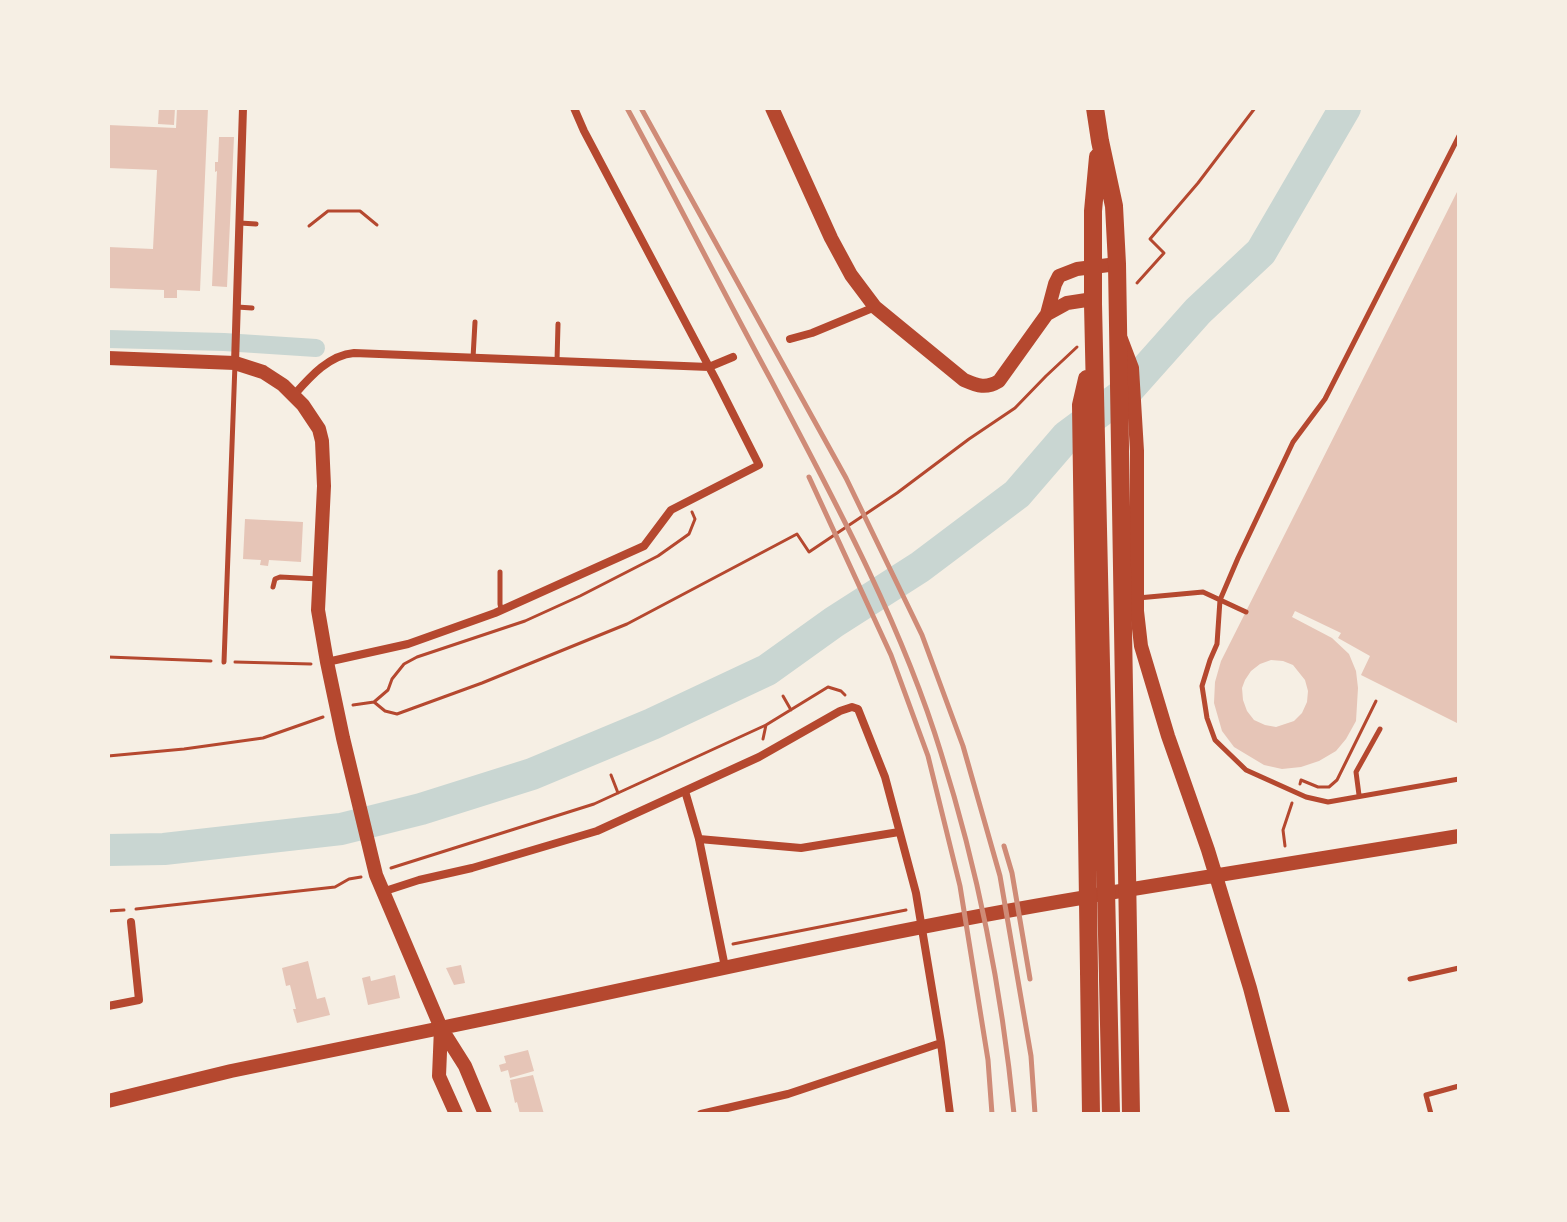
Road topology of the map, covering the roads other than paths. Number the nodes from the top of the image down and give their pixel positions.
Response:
1 (243, 108) edge
2 (574, 108) edge
3 (1095, 108) edge
4 (775, 109) edge
5 (1459, 136) edge
6 (1100, 141) junction
7 (240, 223) junction
8 (256, 224) dead end
9 (1093, 266) junction
10 (1121, 279) junction
11 (1093, 302) junction
12 (237, 307) junction
13 (875, 307) junction
14 (252, 308) dead end
15 (1047, 314) junction
16 (475, 322) dead end
17 (558, 324) dead end
18 (1118, 331) junction
19 (790, 339) dead end
20 (1087, 346) junction
21 (733, 357) dead end
22 (108, 358) edge
23 (473, 358) junction
24 (557, 361) junction
25 (235, 363) junction
26 (709, 367) junction
27 (294, 395) junction
28 (500, 572) dead end
29 (320, 579) junction
30 (273, 587) dead end
31 (1137, 598) junction
32 (1220, 600) junction
33 (502, 610) junction
34 (1246, 612) dead end
35 (224, 662) dead end
36 (327, 662) junction
37 (1380, 729) dead end
38 (1459, 779) edge
39 (685, 791) junction
40 (1359, 795) junction
41 (899, 832) junction
42 (1459, 836) edge
43 (699, 839) junction
44 (1215, 877) junction
45 (382, 892) junction
46 (1087, 897) junction
47 (131, 922) dead end
48 (921, 928) junction
49 (725, 967) junction
50 (1459, 968) edge
51 (1410, 979) dead end
52 (108, 1006) edge
53 (441, 1028) junction
54 (941, 1043) junction
55 (1459, 1086) edge
56 (108, 1101) edge
57 (456, 1114) edge
58 (485, 1114) edge
59 (701, 1114) edge
60 (950, 1114) edge
61 (1091, 1114) edge
62 (1111, 1114) edge
63 (1131, 1114) edge
64 (1283, 1114) edge
65 (1431, 1114) edge

1 - 7 street
2 - 26 street
3 - 6 highway
4 - 13 street
5 - 32 lane
6 - 9 highway
6 - 10 highway
7 - 8 lane
7 - 12 street
9 - 10 street
9 - 11 highway
9 - 15 street
10 - 18 highway
11 - 15 street
11 - 20 highway
12 - 14 lane
12 - 25 street
13 - 15 street
13 - 19 street
16 - 23 lane
17 - 24 lane
18 - 31 street
18 - 63 highway
20 - 46 highway
20 - 62 highway
21 - 26 street
22 - 25 street
23 - 24 street
23 - 27 street
24 - 26 street
25 - 27 street
25 - 35 lane
26 - 33 street
27 - 29 street
28 - 33 lane
29 - 30 lane
29 - 36 street
31 - 32 lane
31 - 44 street
32 - 34 lane
32 - 40 lane
33 - 36 street
36 - 45 street
37 - 40 lane
38 - 40 lane
39 - 41 street
39 - 43 street
39 - 45 street
41 - 43 street
41 - 48 street
42 - 44 street
43 - 49 street
44 - 46 street
44 - 64 street
45 - 53 street
46 - 48 street
46 - 61 highway
47 - 52 street
48 - 49 street
48 - 54 street
49 - 53 street
50 - 51 lane
53 - 56 street
53 - 57 street
53 - 58 street
54 - 59 street
54 - 60 street
55 - 65 lane

